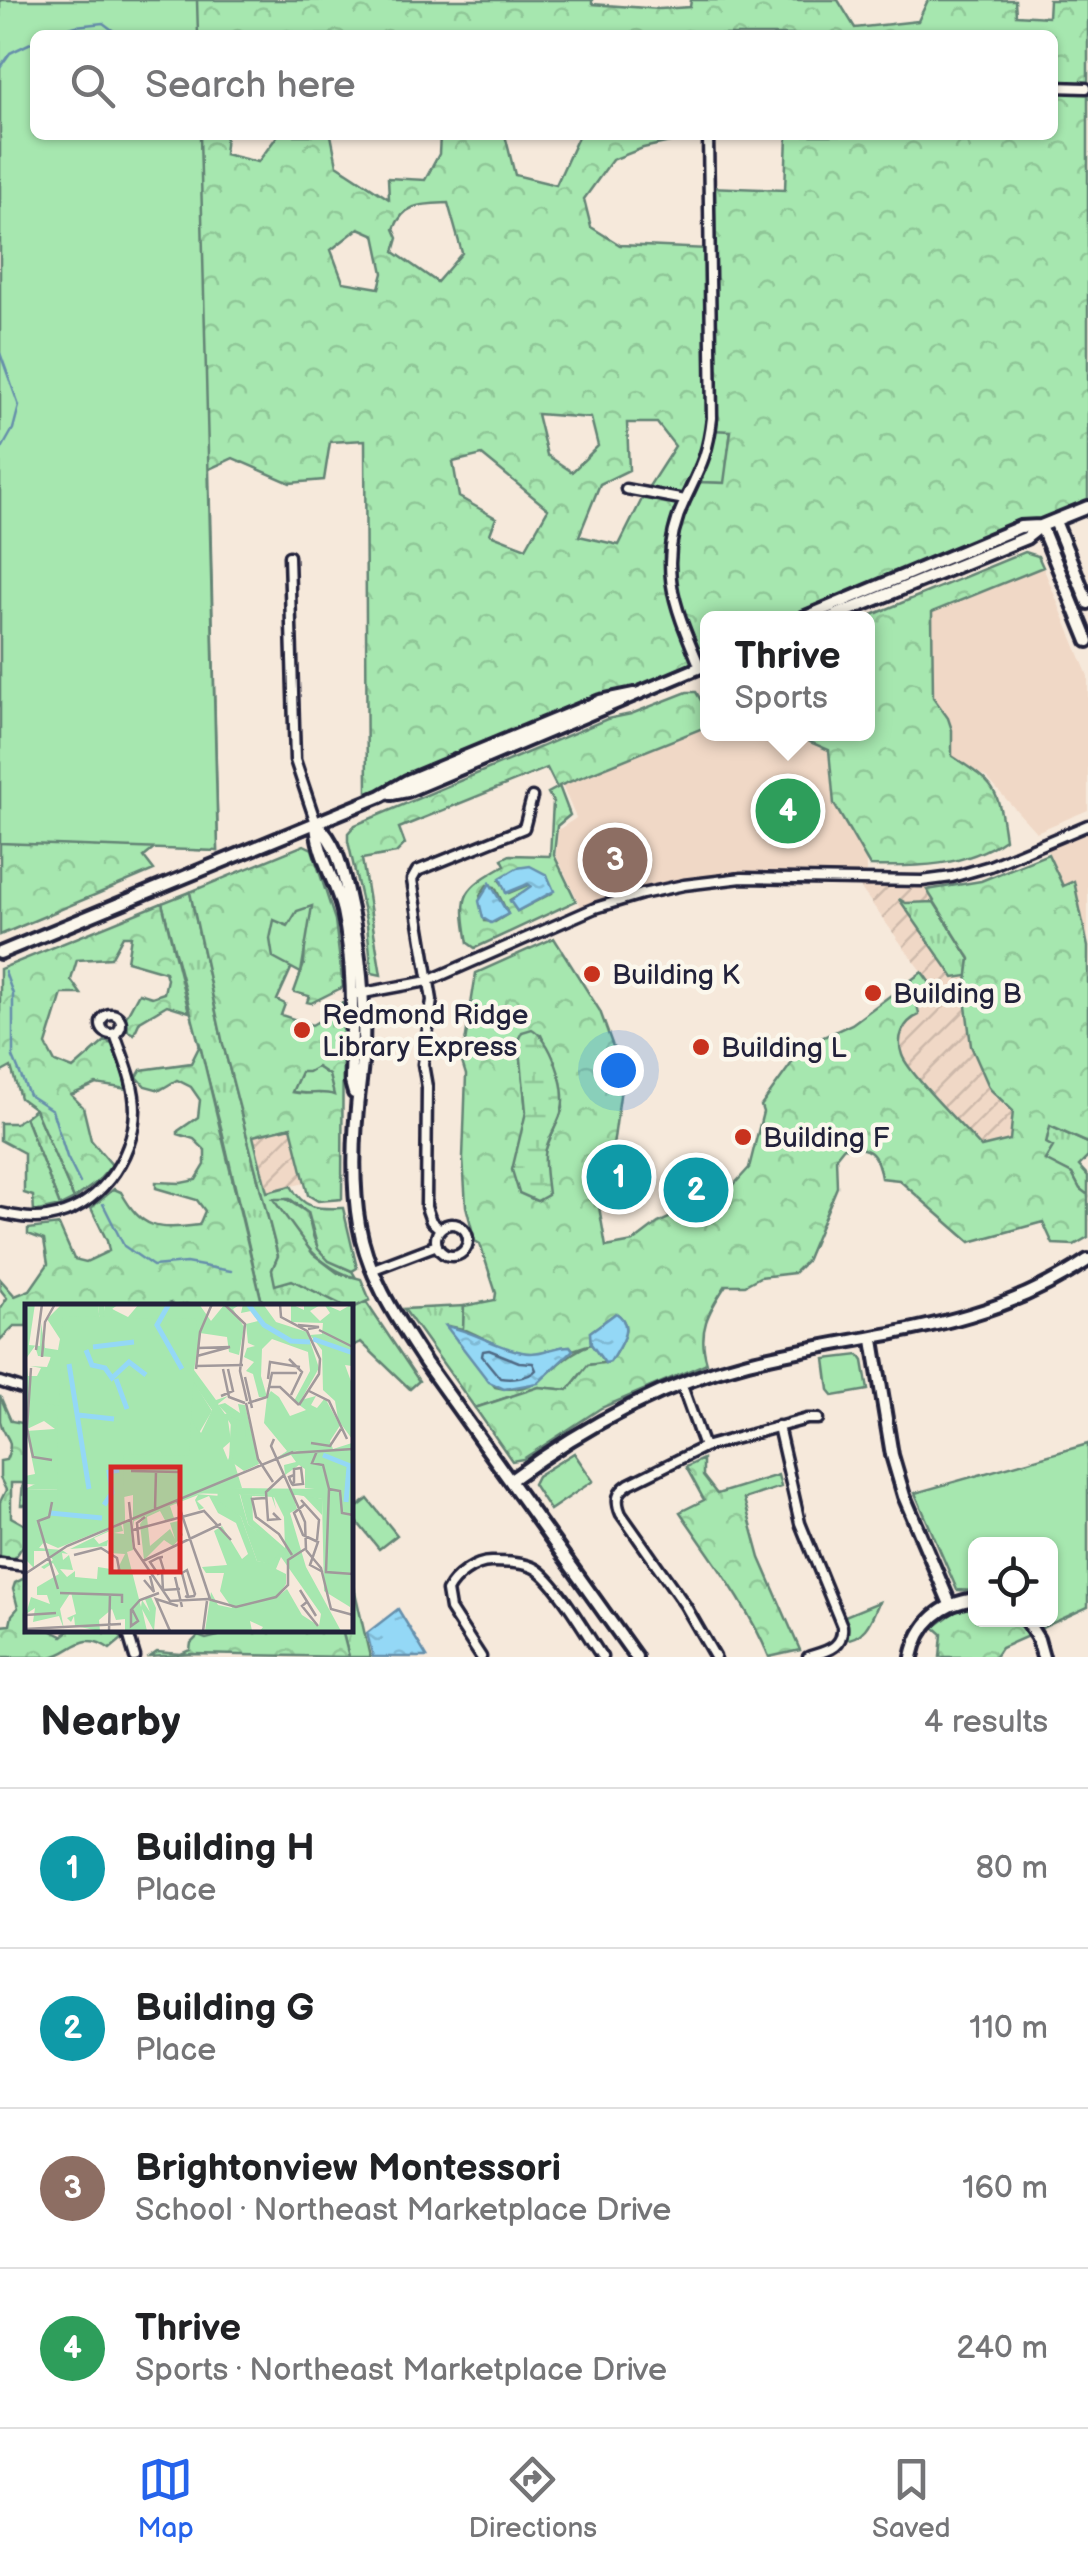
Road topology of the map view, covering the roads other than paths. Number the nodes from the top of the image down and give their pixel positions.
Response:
1 (1058, 87) edge
2 (1086, 88) edge
3 (708, 140) edge
4 (626, 489) dead end
5 (685, 500) junction
6 (1088, 507) edge
7 (1055, 521) junction
8 (1041, 526) junction
9 (290, 556) dead end
10 (1088, 603) edge
11 (820, 611) edge
12 (847, 611) edge
13 (1088, 641) edge
14 (700, 657) edge
15 (700, 667) edge
16 (532, 797) dead end
17 (316, 823) junction
18 (1088, 825) edge
19 (0, 953) edge
20 (428, 981) junction
21 (358, 994) junction
22 (115, 1034) dead end
23 (0, 1213) edge
24 (440, 1229) junction
25 (437, 1245) junction
26 (1088, 1260) edge
27 (371, 1270) junction
28 (874, 1340) junction
29 (0, 1382) edge
30 (681, 1383) junction
31 (25, 1391) edge
32 (818, 1419) dead end
33 (778, 1426) junction
34 (704, 1446) junction
35 (511, 1480) junction
36 (0, 1563) edge
37 (25, 1566) edge
38 (968, 1601) edge
39 (950, 1604) junction
40 (1030, 1627) edge
41 (129, 1632) edge
42 (135, 1657) edge
43 (481, 1657) edge
44 (602, 1657) edge
45 (636, 1657) edge
46 (716, 1657) edge
47 (808, 1657) edge
48 (912, 1657) edge
49 (1043, 1657) edge

1 - 2 street
3 - 5 street
4 - 5 street
5 - 14 street
6 - 7 street
7 - 8 street
7 - 10 street
8 - 11 street
8 - 12 street
8 - 13 street
9 - 17 street
15 - 17 street
16 - 20 street
17 - 19 street
17 - 21 street
18 - 20 street
20 - 21 street
20 - 24 street
21 - 27 street
22 - 23 street
24 - 25 street
24 - 25 street
25 - 27 street
26 - 28 street
27 - 35 street
28 - 30 street
28 - 39 street
29 - 31 street
30 - 34 street
30 - 35 street
32 - 33 street
33 - 34 street
33 - 47 street
34 - 46 street
35 - 45 street
36 - 37 street
38 - 39 street
39 - 48 street
40 - 49 street
41 - 42 street
43 - 44 street

